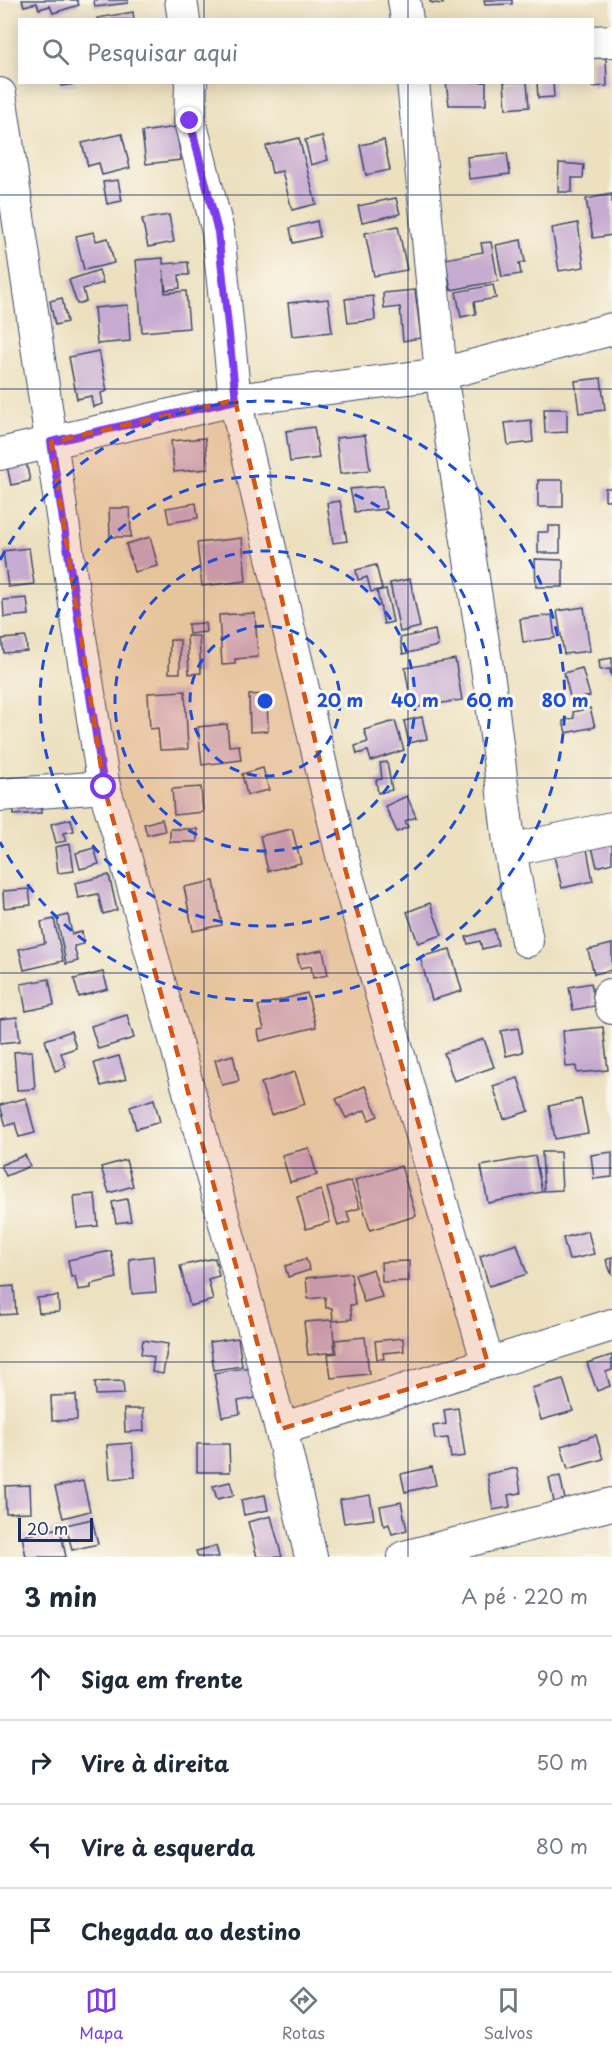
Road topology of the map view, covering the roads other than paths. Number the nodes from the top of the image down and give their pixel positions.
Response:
1 (181, 0) edge
2 (404, 0) edge
3 (184, 18) edge
4 (407, 18) edge
5 (612, 41) edge
6 (594, 42) edge
7 (191, 84) edge
8 (413, 84) edge
9 (0, 94) edge
10 (3, 137) edge
11 (612, 328) edge
12 (441, 374) junction
13 (236, 400) junction
14 (51, 442) junction
15 (0, 454) edge
16 (104, 787) junction
17 (0, 795) edge
18 (612, 828) edge
19 (510, 850) junction
20 (527, 941) dead end
21 (612, 1325) edge
22 (488, 1364) junction
23 (281, 1429) junction
24 (612, 1504) edge
25 (311, 1557) edge
26 (404, 1557) edge

1 - 3 street
2 - 4 street
5 - 6 street
7 - 13 street
8 - 12 street
9 - 10 street
10 - 14 street
11 - 12 street
12 - 13 street
12 - 19 street
13 - 14 street
13 - 22 street
14 - 15 street
14 - 16 street
16 - 17 street
16 - 23 street
18 - 19 street
19 - 20 street
21 - 22 street
22 - 23 street
23 - 25 street
24 - 26 street

